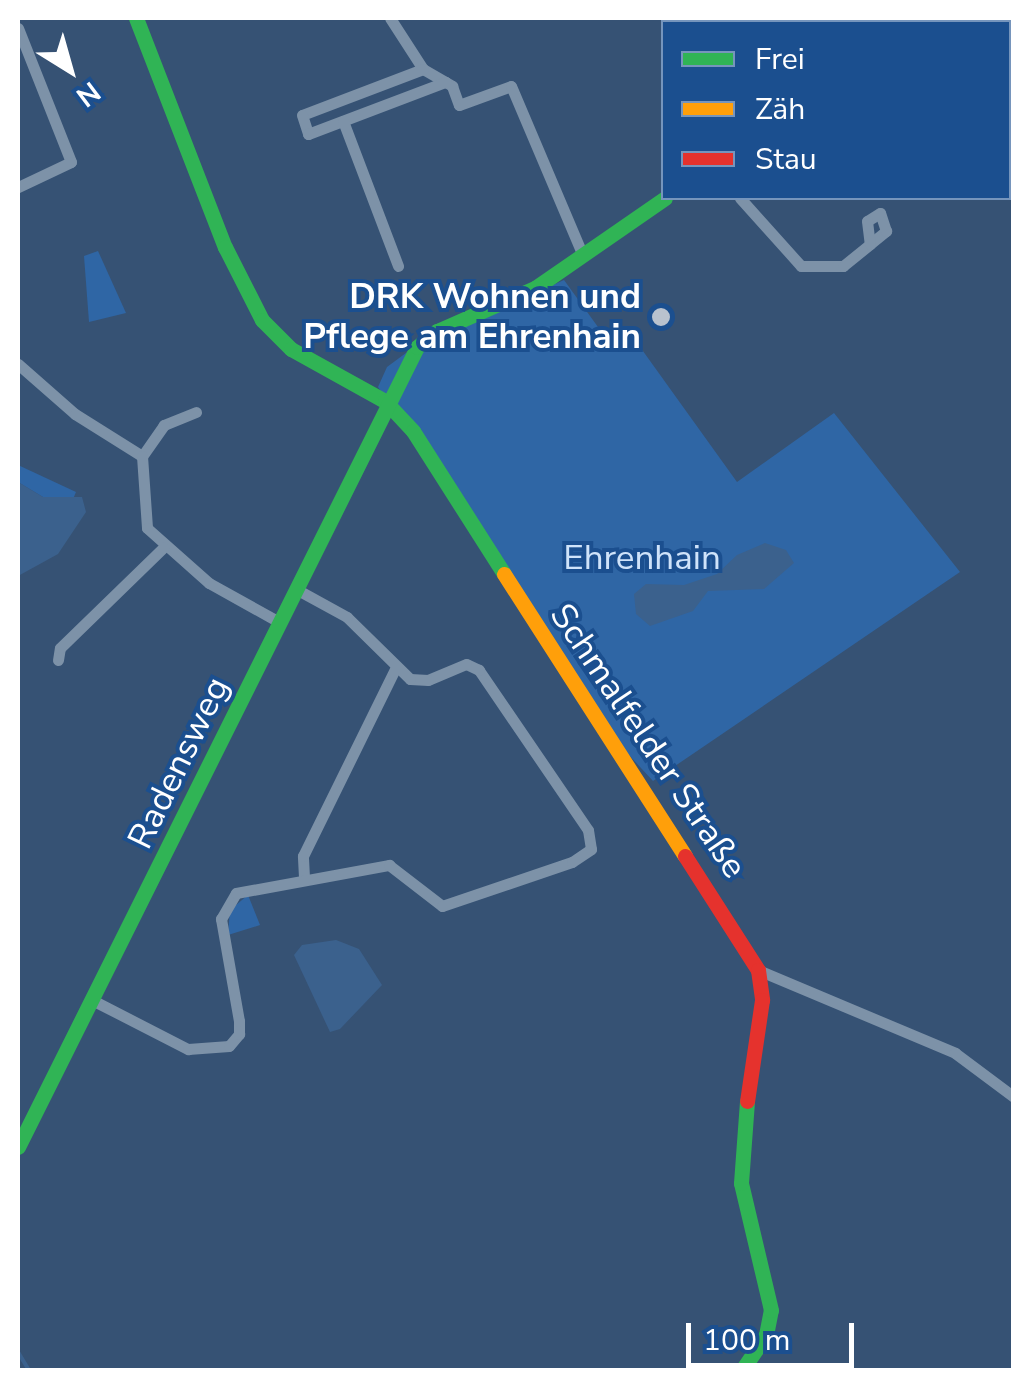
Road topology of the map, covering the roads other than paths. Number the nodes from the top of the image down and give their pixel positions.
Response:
1 (136, 18) edge
2 (390, 18) edge
3 (18, 28) edge
4 (423, 70) junction
5 (445, 82) junction
6 (343, 121) junction
7 (18, 186) edge
8 (662, 200) edge
9 (742, 200) edge
10 (870, 244) dead end
11 (583, 256) junction
12 (398, 266) dead end
13 (18, 364) edge
14 (385, 402) junction
15 (196, 412) dead end
16 (142, 456) junction
17 (163, 548) junction
18 (296, 589) junction
19 (281, 622) junction
20 (58, 660) dead end
21 (395, 669) junction
22 (304, 877) junction
23 (758, 970) junction
24 (94, 1001) junction
25 (1014, 1097) edge
26 (18, 1147) edge
27 (742, 1370) edge

1 - 14 main road, Schmalfelder Straße
2 - 4 street
3 - 7 street
4 - 5 street
4 - 6 street
5 - 6 street
5 - 11 street
6 - 12 street
8 - 11 main road, Radensweg
9 - 10 street
11 - 14 main road, Radensweg
13 - 16 street
14 - 18 main road, Radensweg
14 - 23 main road, Schmalfelder Straße
15 - 16 street
16 - 17 street
17 - 19 street
17 - 20 street
18 - 19 main road, Radensweg
18 - 21 street
19 - 24 main road, Radensweg
21 - 22 street
21 - 22 street
22 - 24 street
23 - 25 street
23 - 27 main road
24 - 26 main road, Radensweg

